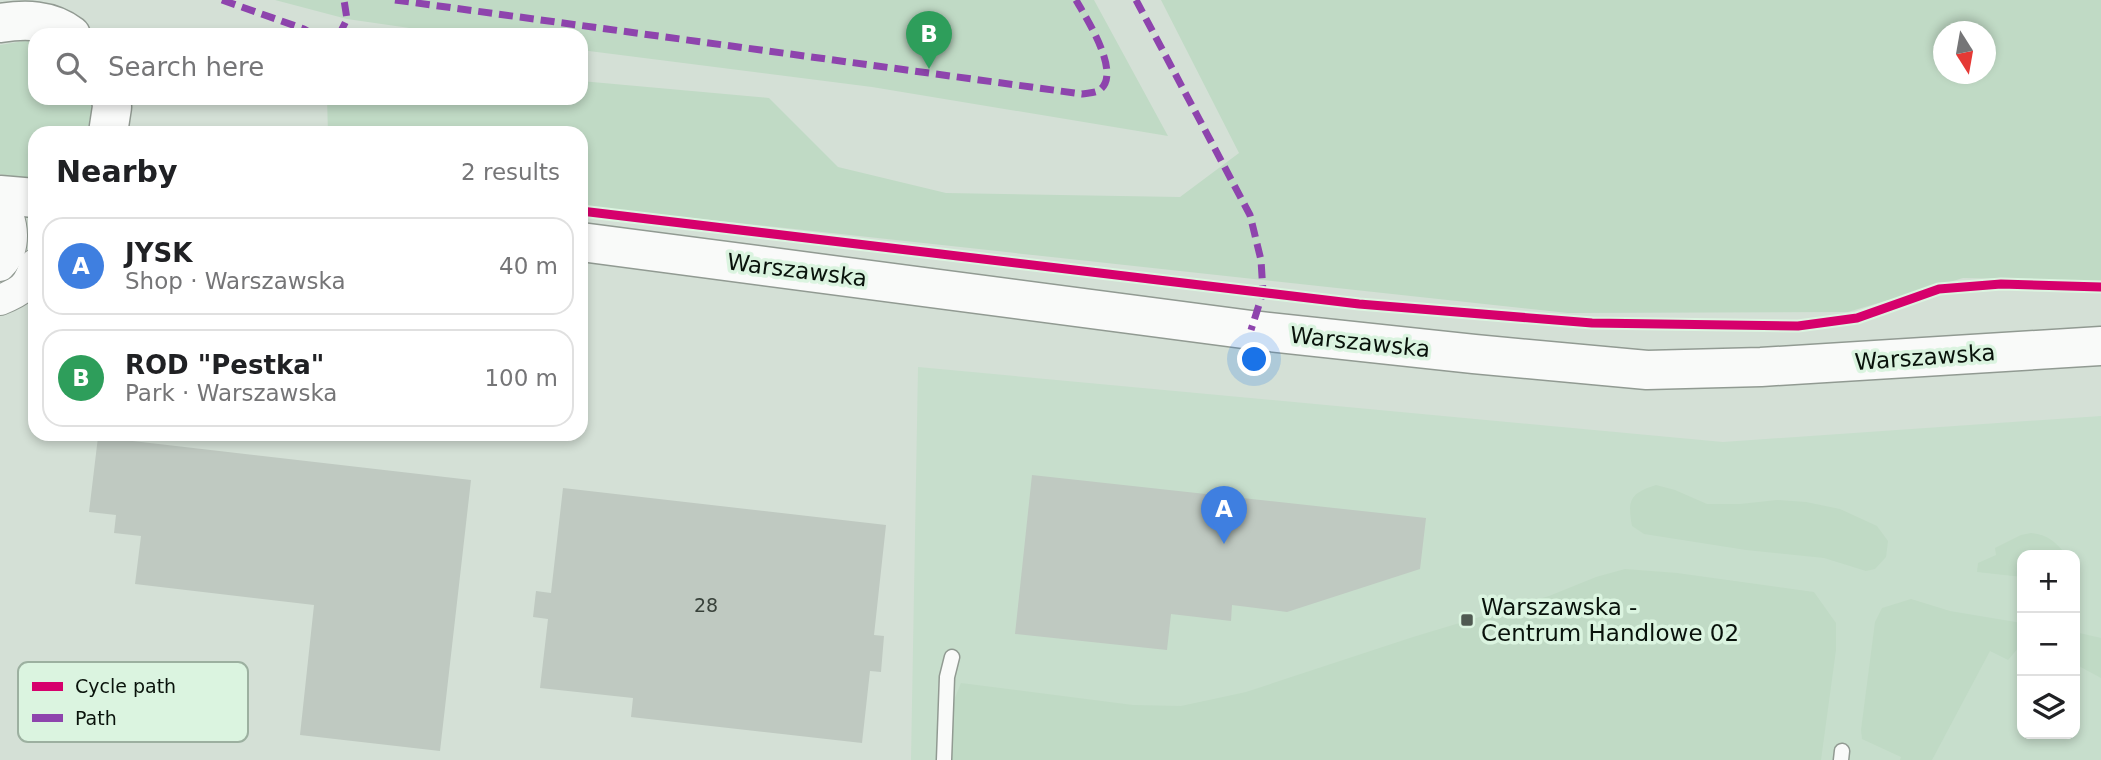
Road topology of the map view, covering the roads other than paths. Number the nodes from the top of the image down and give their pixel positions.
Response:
1 (0, 23) edge
2 (56, 28) edge
3 (0, 195) edge
4 (28, 197) edge
5 (0, 202) edge
6 (588, 244) edge
7 (0, 266) edge
8 (28, 280) edge
9 (0, 300) edge
10 (2101, 346) edge
11 (952, 657) dead end
12 (944, 760) edge

1 - 2 main road
3 - 4 main road
5 - 7 street
6 - 10 main road, Warszawska
8 - 9 street
11 - 12 lane

